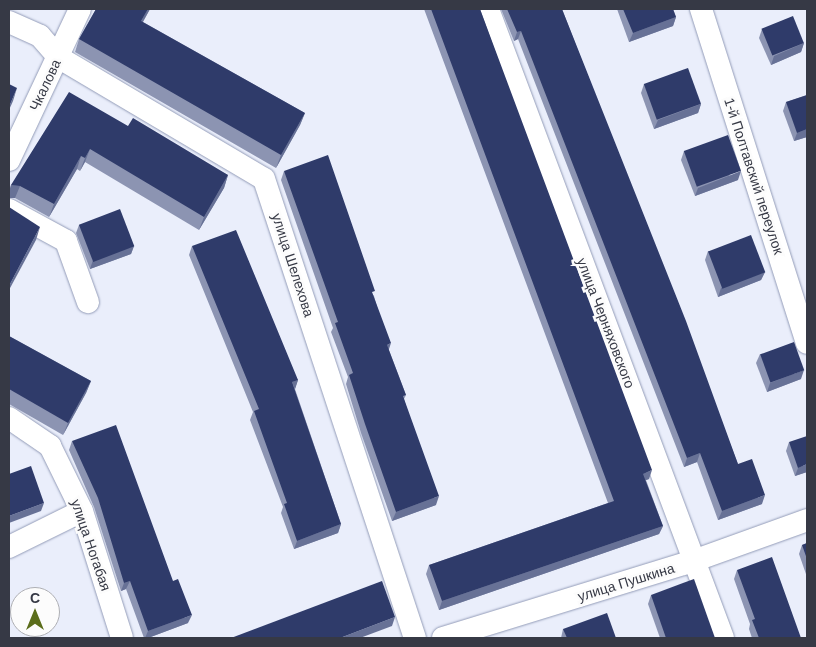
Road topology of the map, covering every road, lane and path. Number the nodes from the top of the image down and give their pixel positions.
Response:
1 (80, 9) edge
2 (488, 9) edge
3 (701, 9) edge
4 (9, 22) edge
5 (58, 57) junction
6 (9, 160) edge
7 (9, 210) edge
8 (88, 302) dead end
9 (807, 343) edge
10 (9, 418) edge
11 (82, 511) junction
12 (807, 520) edge
13 (9, 546) edge
14 (696, 560) junction
15 (122, 638) edge
16 (415, 638) edge
17 (443, 638) edge
18 (723, 638) edge

1 - 5 street, Чкалова
2 - 14 street, улица Черняховского
3 - 9 street, 1-й Полтавский переулок
4 - 5 street, улица Шелехова
5 - 6 street, Чкалова
5 - 16 street, улица Шелехова
7 - 8 street
10 - 11 street, улица Ногабая
11 - 13 street
11 - 15 street, улица Ногабая
12 - 14 street, улица Пушкина
14 - 17 street, улица Пушкина
14 - 18 street, улица Черняховского

